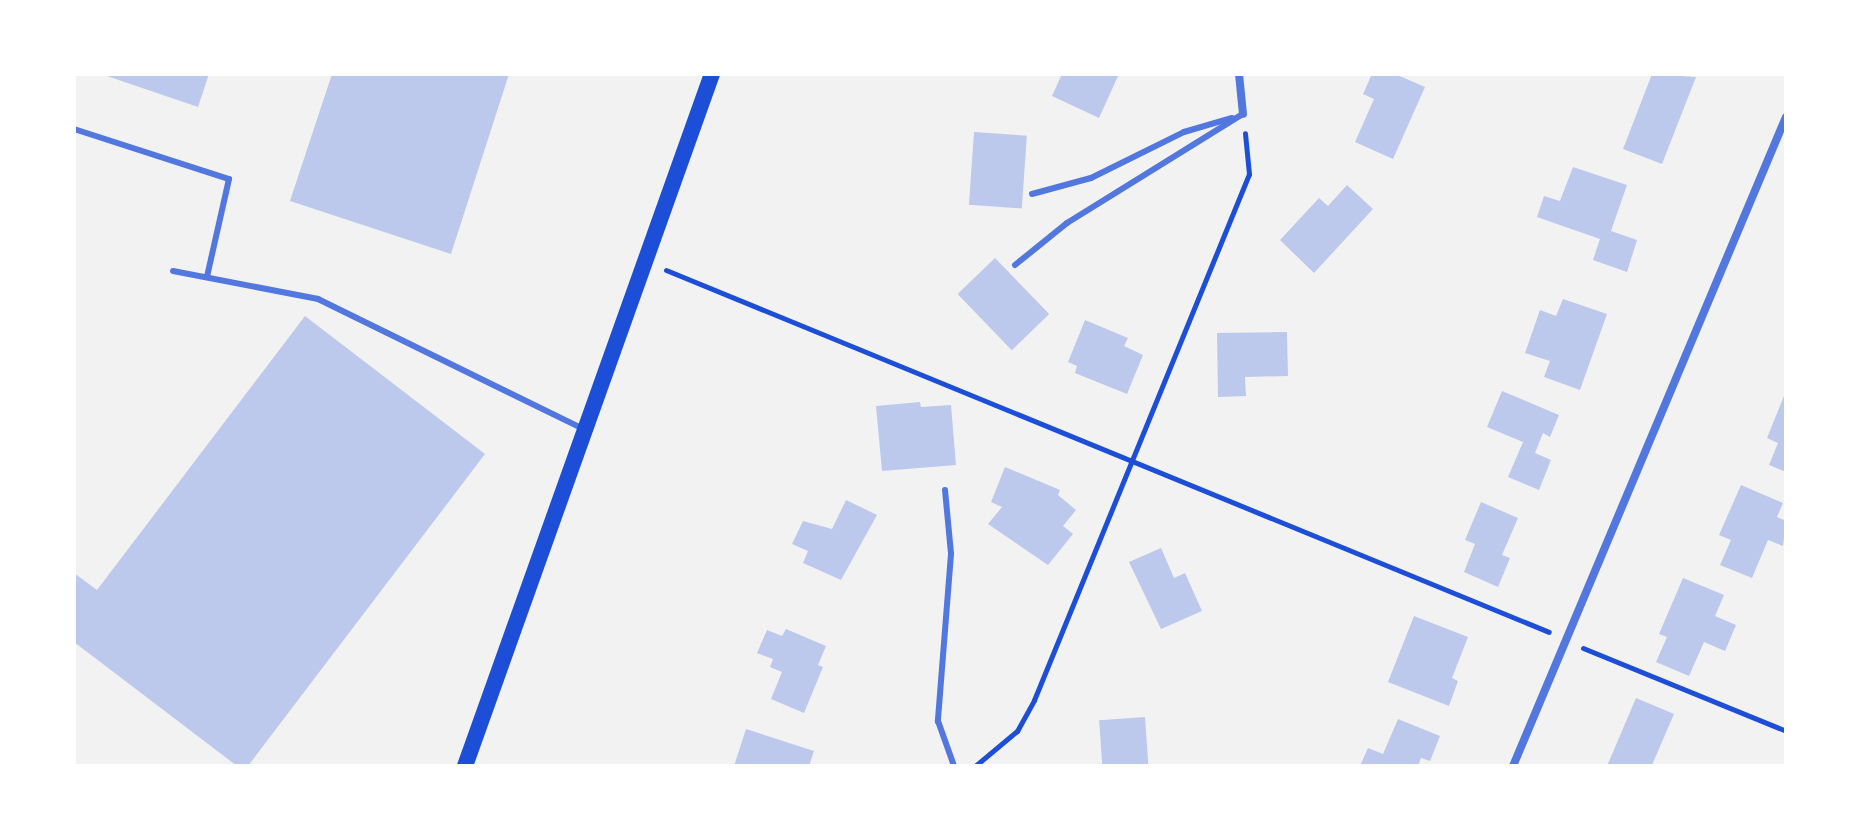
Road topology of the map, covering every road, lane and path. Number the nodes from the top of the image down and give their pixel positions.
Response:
1 (712, 74) edge
2 (1239, 74) edge
3 (1243, 114) junction
4 (1786, 117) edge
5 (74, 129) edge
6 (1032, 194) dead end
7 (647, 261) junction
8 (1015, 265) dead end
9 (173, 271) dead end
10 (207, 277) junction
11 (588, 432) junction
12 (1134, 460) junction
13 (945, 490) dead end
14 (1565, 641) junction
15 (1786, 731) edge
16 (465, 766) edge
17 (954, 766) edge
18 (975, 766) edge
19 (1513, 766) edge

1 - 7 main road
2 - 3 street
3 - 6 lane
3 - 8 lane
3 - 12 path
4 - 14 street
5 - 10 lane
7 - 11 main road
7 - 12 path
9 - 10 lane
10 - 11 lane
11 - 16 main road
12 - 14 path
12 - 18 path
13 - 17 lane
14 - 15 path
14 - 19 street

